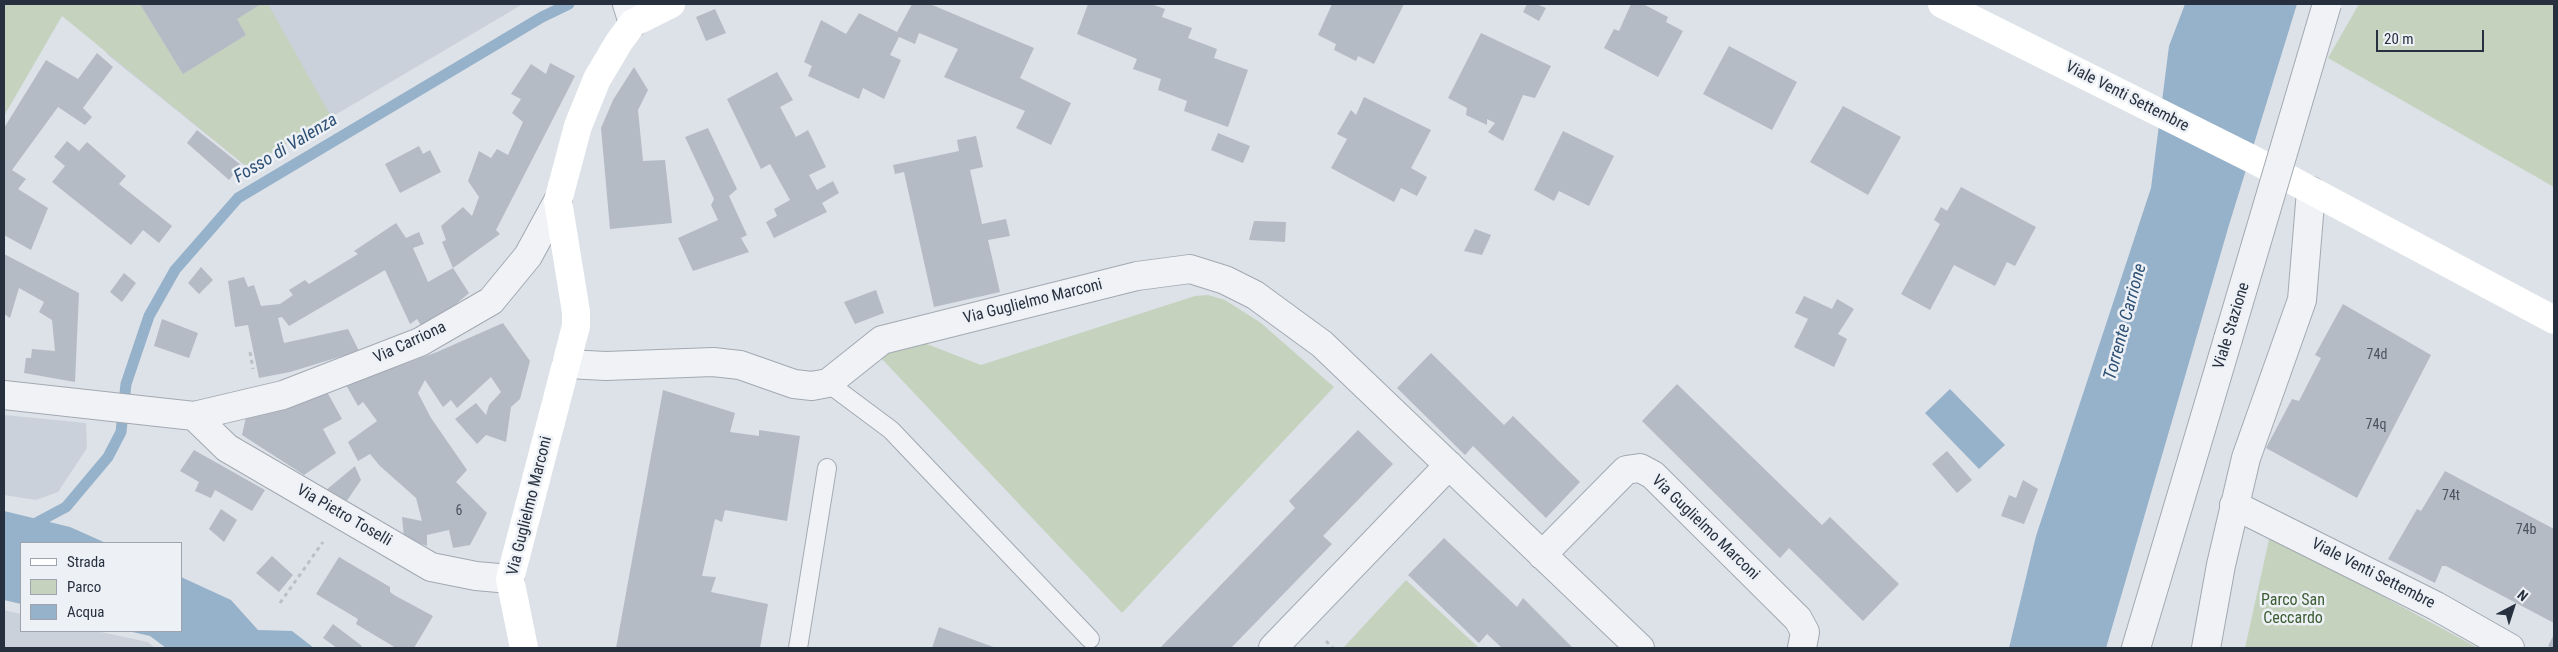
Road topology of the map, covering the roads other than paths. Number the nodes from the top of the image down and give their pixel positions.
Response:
1 (671, 4) edge
2 (1942, 4) edge
3 (2327, 4) edge
4 (629, 11) edge
5 (2311, 191) junction
6 (558, 201) junction
7 (2554, 320) edge
8 (567, 364) junction
9 (828, 382) junction
10 (4, 395) edge
11 (186, 415) junction
12 (1449, 465) junction
13 (828, 468) dead end
14 (2234, 505) junction
15 (1542, 555) junction
16 (510, 579) junction
17 (1090, 639) dead end
18 (524, 648) edge
19 (798, 648) edge
20 (1273, 648) edge
21 (1640, 648) edge
22 (1802, 648) edge
23 (2136, 648) edge
24 (2206, 648) edge
25 (2510, 648) edge

1 - 4 main road, Via Carriona
2 - 5 main road, Viale Venti Settembre
3 - 23 street, Viale Stazione, bridge
4 - 6 main road, Via Carriona
5 - 7 main road, Viale Venti Settembre
5 - 14 street
6 - 8 main road, Via Guglielmo Marconi
6 - 11 street, Via Carriona
8 - 9 street
8 - 16 main road, Via Guglielmo Marconi
9 - 12 street, Via Guglielmo Marconi
9 - 17 lane
10 - 11 street, Via Carriona
11 - 16 street, Via Pietro Toselli
12 - 15 street, Via Guglielmo Marconi
12 - 20 street
13 - 19 lane
14 - 24 street
14 - 25 street, Viale Venti Settembre
15 - 21 street, Via Guglielmo Marconi
15 - 22 street, Via Guglielmo Marconi
16 - 18 main road, Via Guglielmo Marconi

